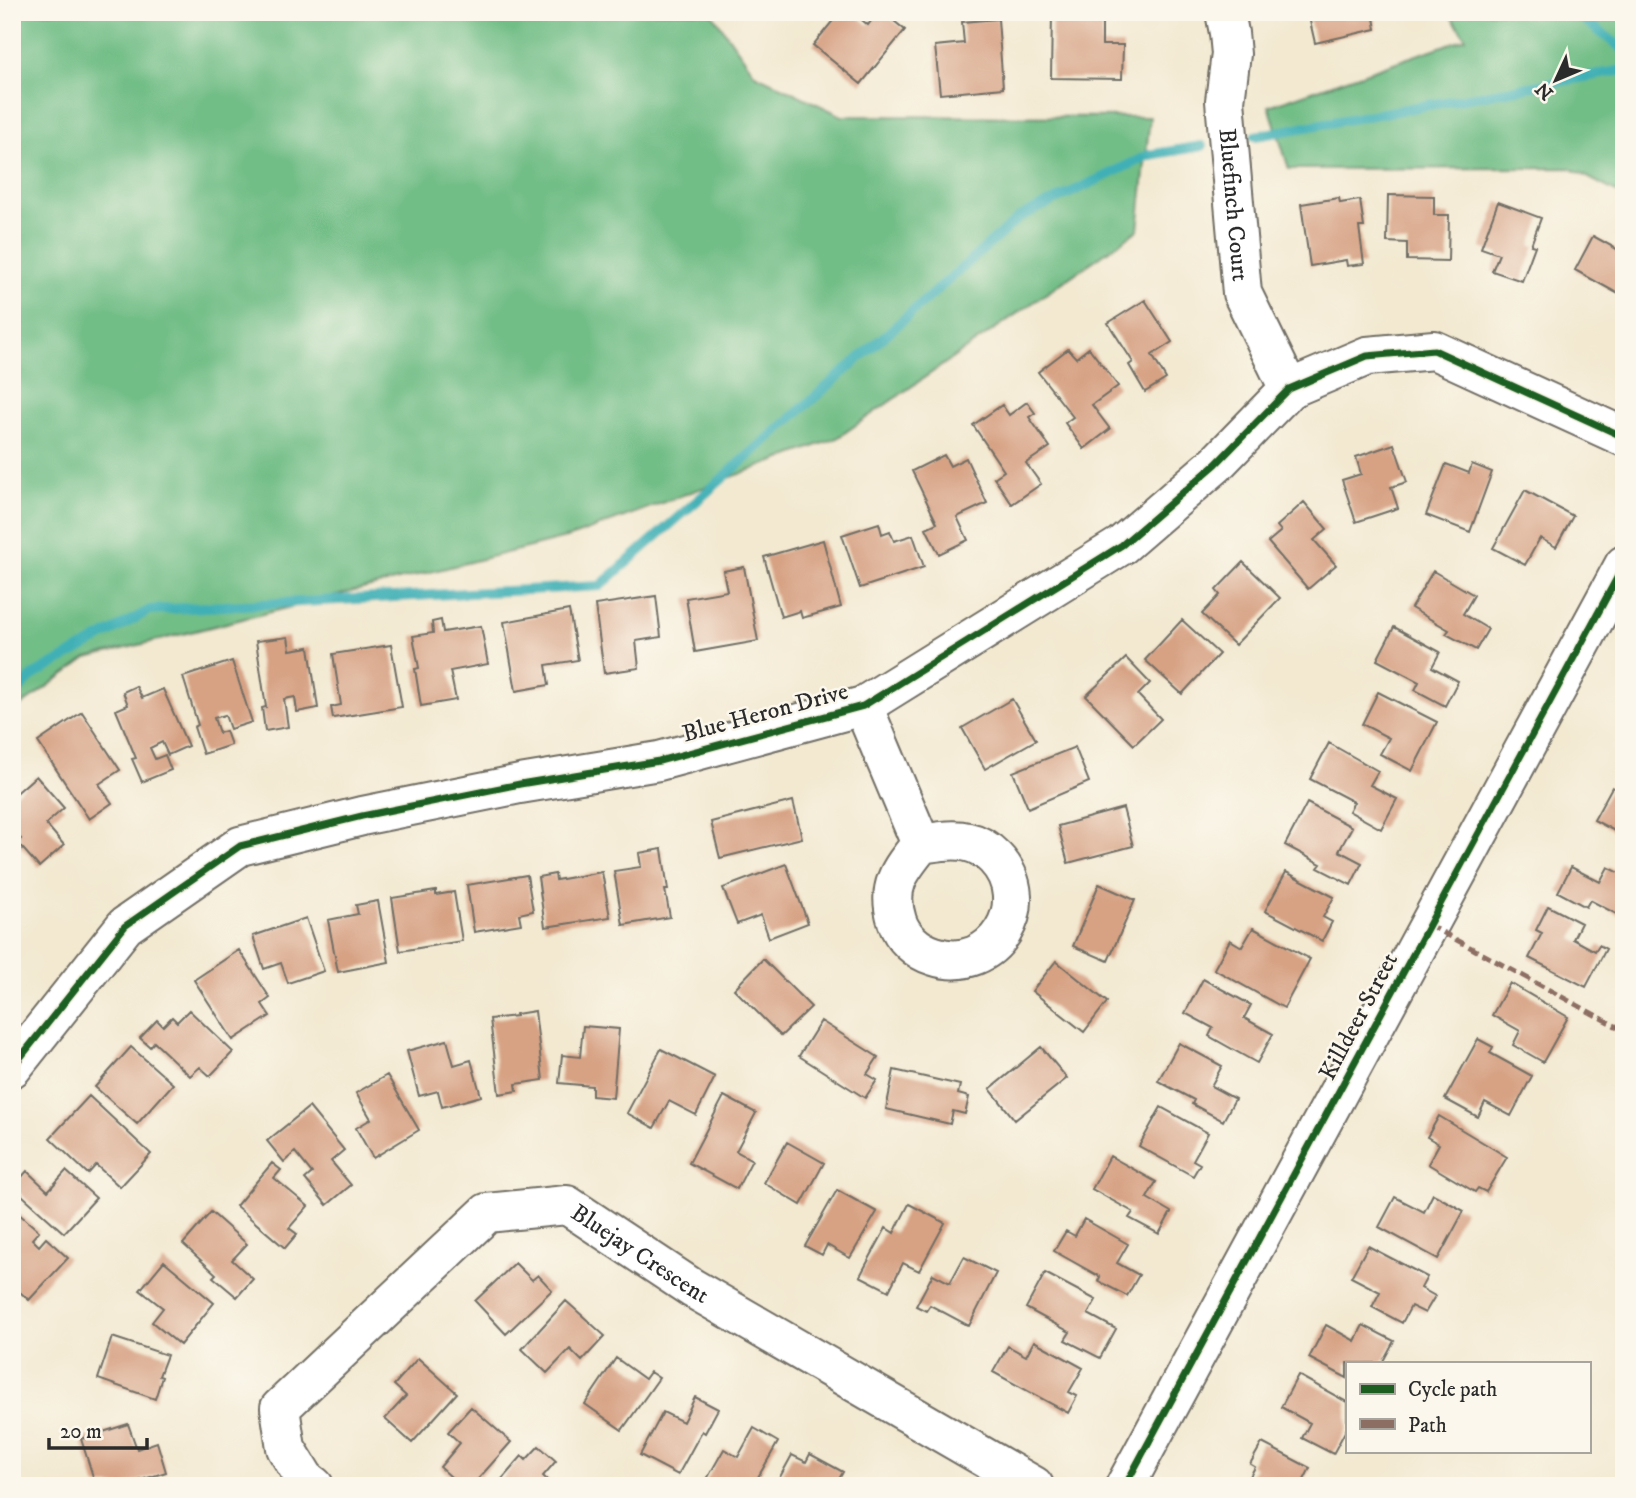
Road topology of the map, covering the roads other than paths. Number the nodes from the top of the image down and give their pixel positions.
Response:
1 (1225, 12) edge
2 (1289, 389) junction
3 (1624, 437) edge
4 (1624, 565) edge
5 (863, 706) junction
6 (921, 844) dead end
7 (12, 1068) edge
8 (314, 1486) edge
9 (1034, 1486) edge
10 (1125, 1486) edge

1 - 2 street, Bluefinch Court
2 - 3 street, Blue Heron Drive
2 - 5 street, Blue Heron Drive
4 - 10 street, Killdeer Street
5 - 6 street
5 - 7 street, Blue Heron Drive
8 - 9 street, Bluejay Crescent

